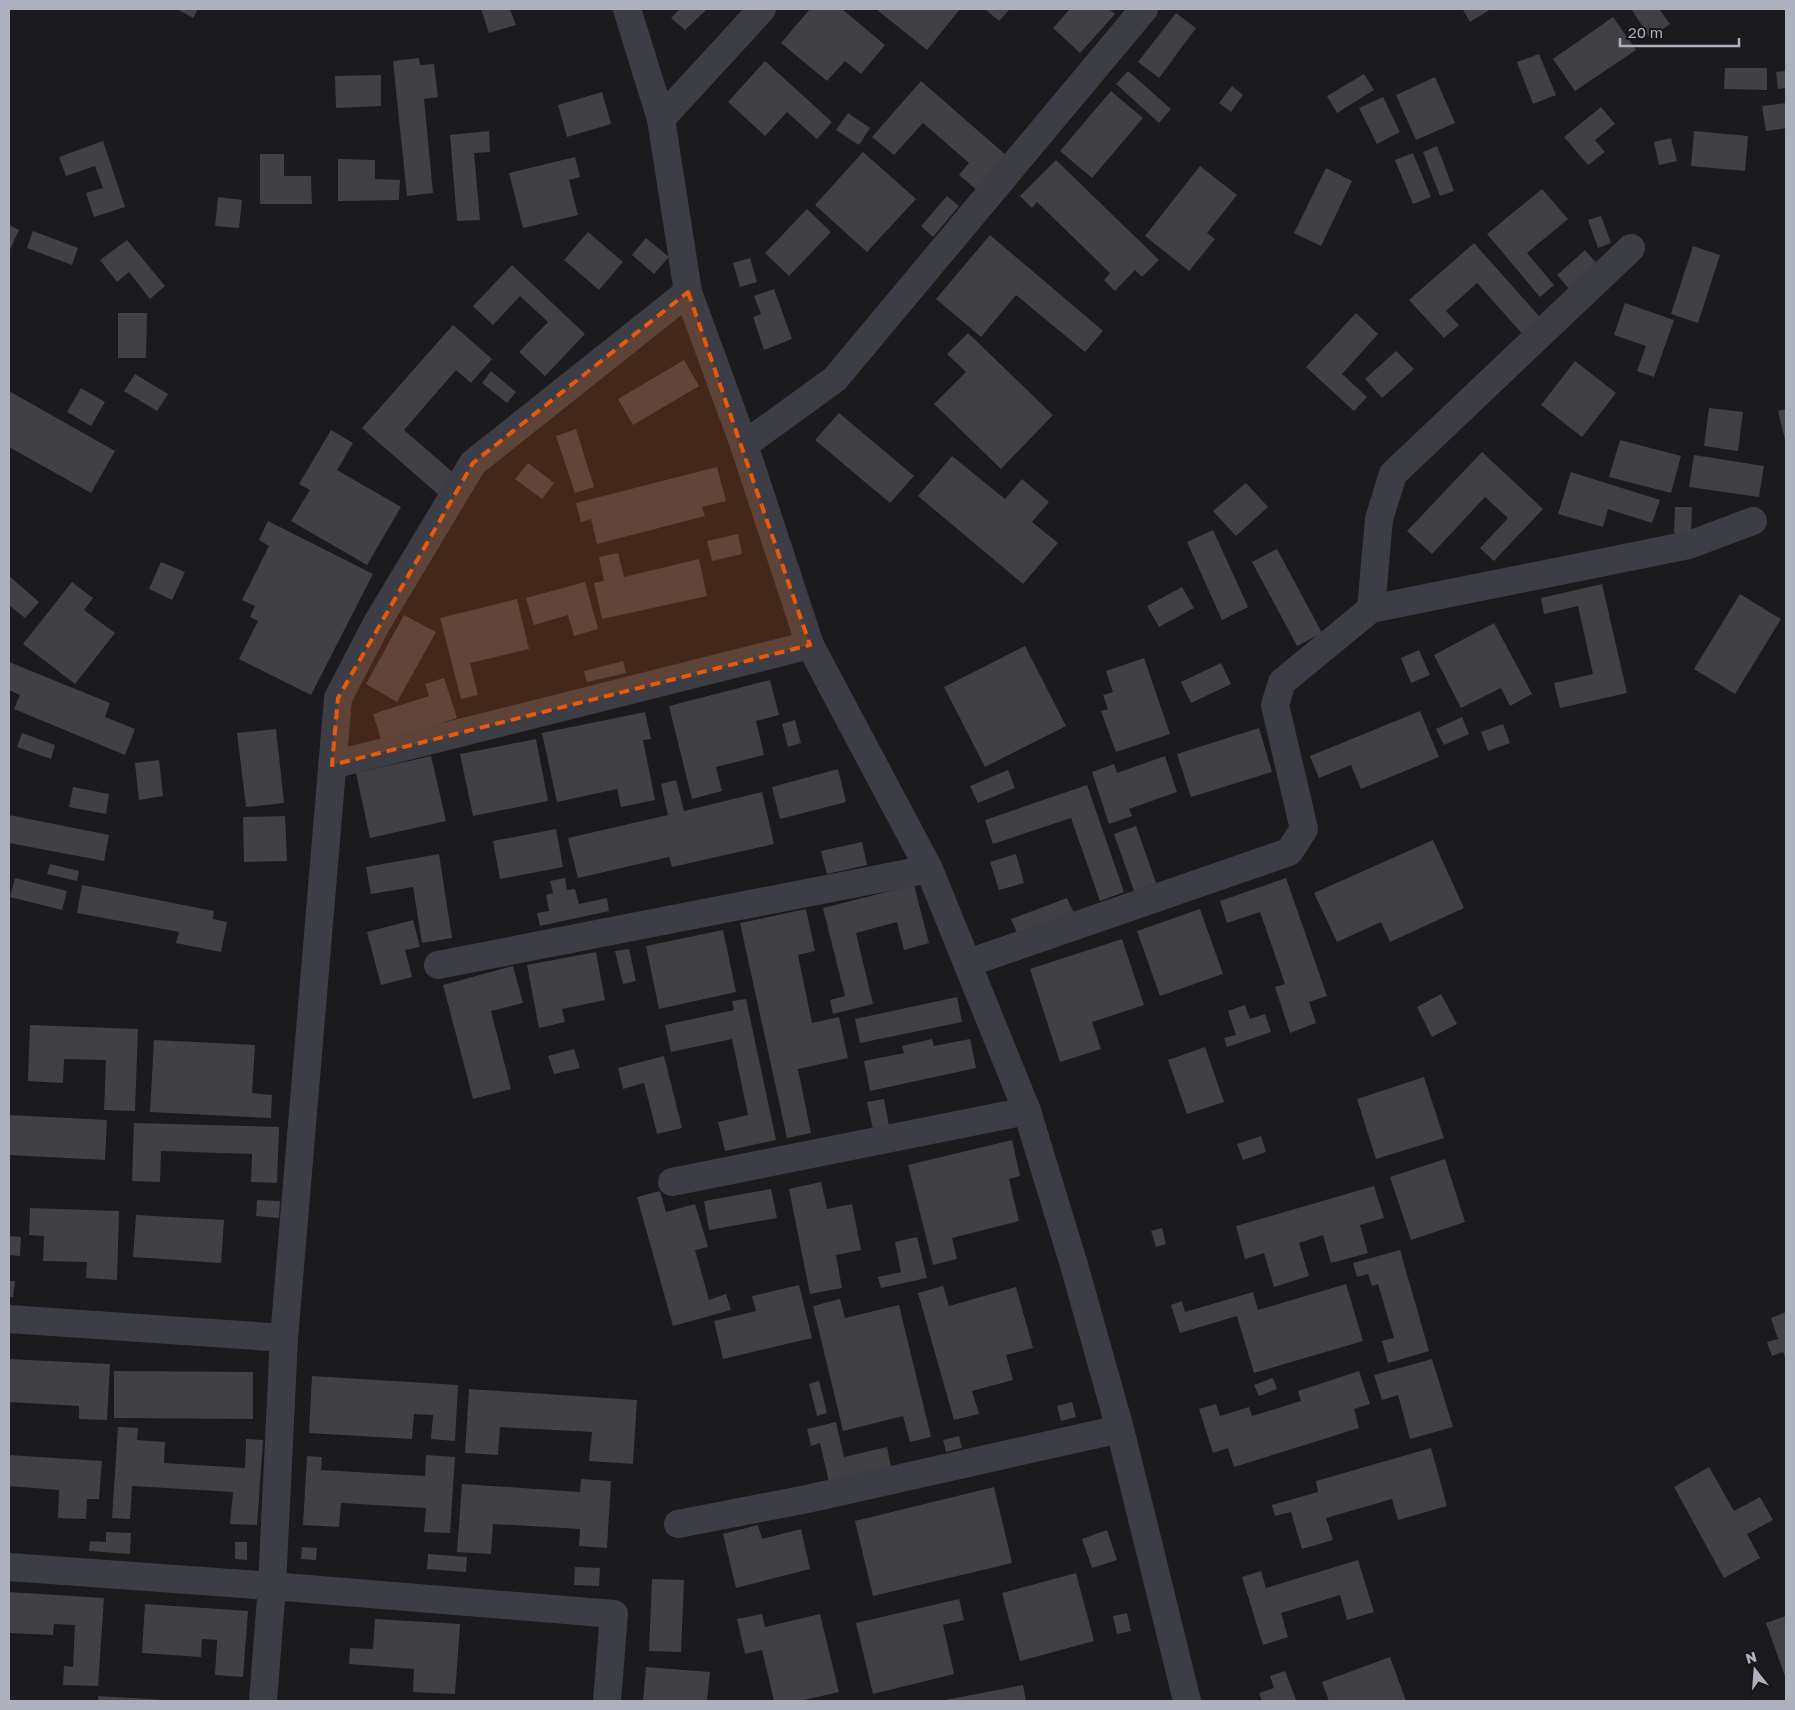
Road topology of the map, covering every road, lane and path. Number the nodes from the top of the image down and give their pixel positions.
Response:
1 (627, 9) edge
2 (762, 9) edge
3 (1144, 9) edge
4 (662, 119) junction
5 (1631, 248) dead end
6 (688, 292) junction
7 (744, 445) junction
8 (1753, 521) dead end
9 (1371, 609) junction
10 (810, 645) junction
11 (332, 764) junction
12 (929, 869) junction
13 (968, 963) junction
14 (438, 965) dead end
15 (1027, 1111) junction
16 (672, 1182) dead end
17 (9, 1319) edge
18 (284, 1338) junction
19 (1120, 1429) junction
20 (678, 1524) dead end
21 (9, 1566) edge
22 (272, 1586) junction
23 (263, 1701) edge
24 (607, 1701) edge
25 (1187, 1701) edge

1 - 4 street
2 - 4 street
3 - 7 street
4 - 6 street
5 - 9 street
6 - 7 street
6 - 11 street
7 - 10 street
8 - 9 street
9 - 13 street
10 - 11 street
10 - 12 street
11 - 18 street
12 - 13 street
12 - 14 street
13 - 15 street
15 - 16 street
15 - 19 street
17 - 18 street
18 - 22 street
19 - 20 street
19 - 25 street
21 - 22 street
22 - 23 street
22 - 24 street

